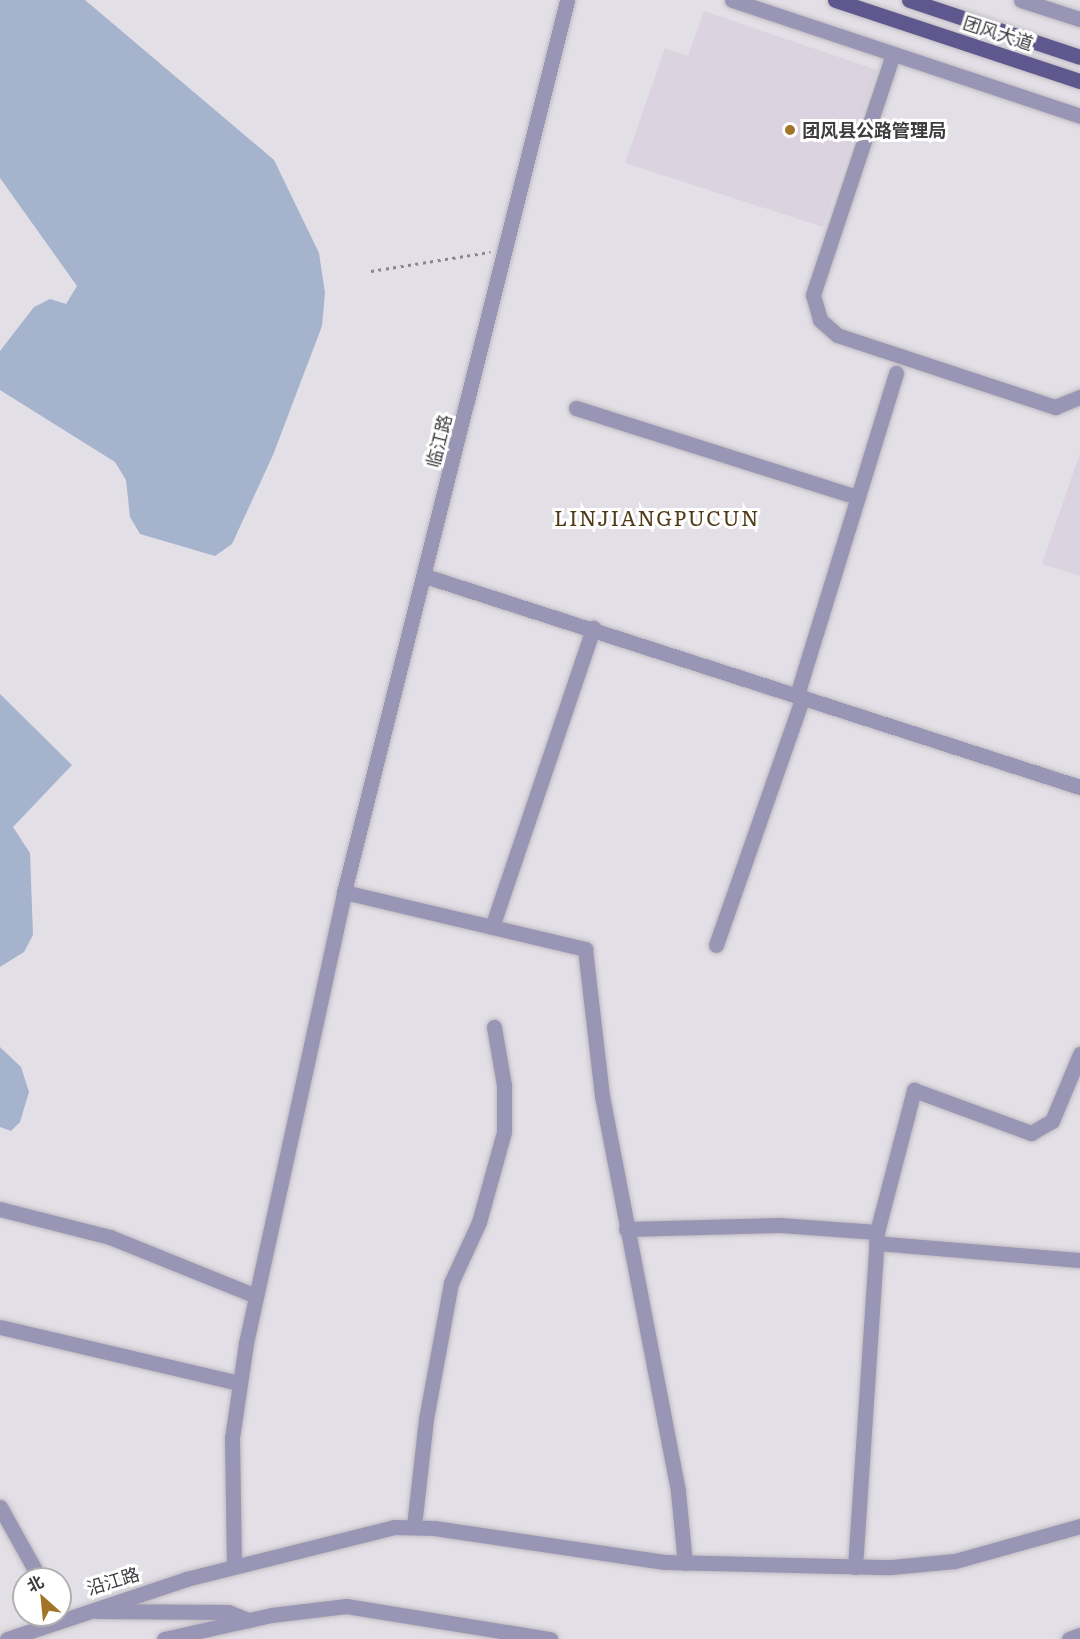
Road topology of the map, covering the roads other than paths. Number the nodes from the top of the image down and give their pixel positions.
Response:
1 (567, 0) edge
2 (732, 0) edge
3 (835, 0) edge
4 (909, 0) edge
5 (1021, 0) edge
6 (1080, 20) edge
7 (893, 54) junction
8 (1080, 57) edge
9 (1080, 81) edge
10 (1080, 116) edge
11 (896, 373) dead end
12 (1080, 397) edge
13 (576, 408) dead end
14 (857, 496) junction
15 (424, 576) junction
16 (593, 628) junction
17 (800, 696) junction
18 (1080, 787) edge
19 (344, 892) junction
20 (492, 927) junction
21 (716, 945) dead end
22 (494, 1027) dead end
23 (1080, 1053) edge
24 (0, 1209) edge
25 (626, 1229) junction
26 (877, 1237) junction
27 (1080, 1260) edge
28 (256, 1296) junction
29 (0, 1327) edge
30 (239, 1383) junction
31 (0, 1508) edge
32 (414, 1526) junction
33 (1080, 1526) edge
34 (685, 1563) junction
35 (234, 1566) junction
36 (33, 1567) edge
37 (855, 1567) junction
38 (86, 1610) junction
39 (72, 1613) edge
40 (248, 1620) junction
41 (34, 1627) edge
42 (1080, 1635) edge
43 (6, 1639) edge
44 (164, 1639) edge
45 (550, 1639) edge
46 (1069, 1639) edge

1 - 15 street, 临江路
2 - 7 street
3 - 9 main road, 团风大道
4 - 8 main road, 团风大道
5 - 6 street
7 - 10 street
7 - 12 street
11 - 14 street
13 - 14 street
14 - 17 street
15 - 16 street
15 - 19 street, 临江路
16 - 17 street
16 - 20 street
17 - 18 street
17 - 21 street
19 - 20 street
19 - 28 street, 临江路
20 - 25 street
22 - 32 street
23 - 26 street
24 - 28 street
25 - 26 street
25 - 34 street
26 - 27 street
26 - 37 street
28 - 30 street, 临江路
29 - 30 street
30 - 35 street, 临江路
31 - 36 street
32 - 34 street, 沿江路
32 - 35 street, 沿江路
33 - 37 street, 沿江路
34 - 37 street, 沿江路
35 - 38 street, 沿江路
38 - 39 street, 沿江路
38 - 40 street
40 - 44 street
40 - 45 street
41 - 43 street, 沿江路
42 - 46 street

